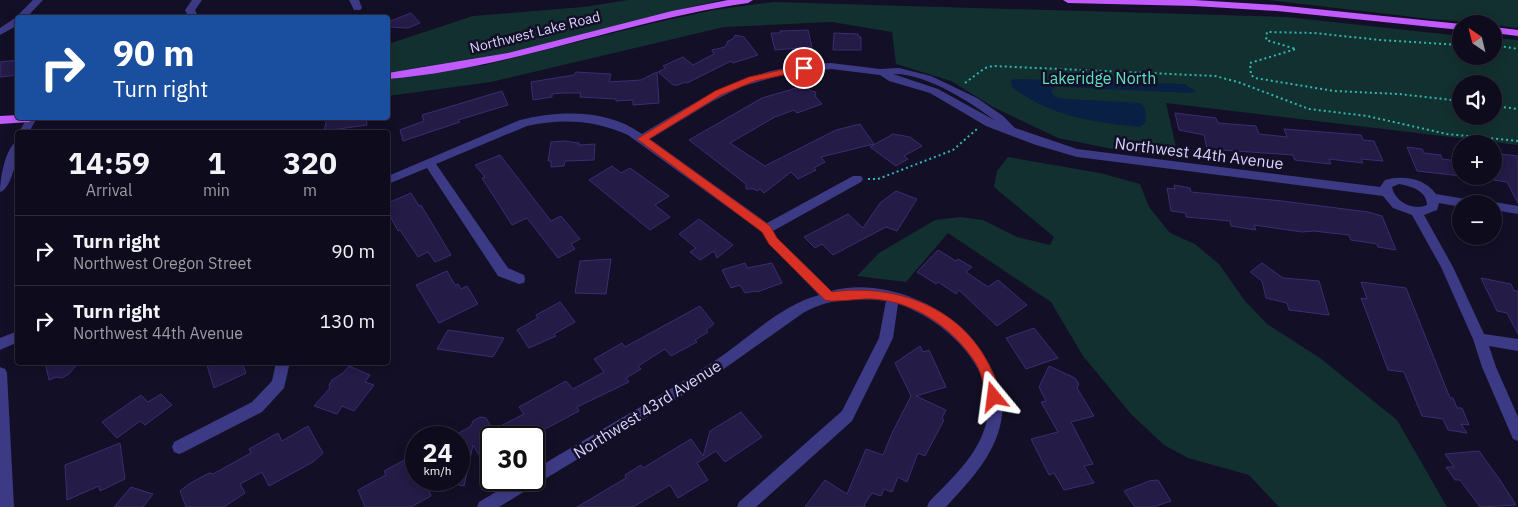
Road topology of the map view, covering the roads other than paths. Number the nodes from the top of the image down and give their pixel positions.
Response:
1 (38, 0) edge
2 (197, 0) edge
3 (748, 0) edge
4 (1068, 0) edge
5 (1080, 0) edge
6 (23, 15) edge
7 (192, 15) edge
8 (15, 22) edge
9 (1452, 26) edge
10 (1502, 31) edge
11 (0, 32) edge
12 (1518, 33) edge
13 (882, 72) junction
14 (390, 76) edge
15 (15, 119) edge
16 (0, 120) edge
17 (1012, 130) junction
18 (642, 139) junction
19 (15, 152) edge
20 (429, 163) junction
21 (390, 179) edge
22 (857, 179) road end
23 (0, 188) edge
24 (1386, 192) junction
25 (1432, 198) junction
26 (1452, 201) edge
27 (1502, 207) edge
28 (1518, 210) edge
29 (1416, 211) junction
30 (766, 229) junction
31 (519, 279) dead end
32 (829, 297) junction
33 (893, 298) junction
34 (15, 337) edge
35 (1480, 340) junction
36 (0, 344) edge
37 (1518, 345) edge
38 (282, 365) edge
39 (0, 373) edge
40 (1518, 434) edge
41 (179, 447) dead end
42 (545, 471) edge
43 (511, 491) edge
44 (6, 507) edge
45 (484, 507) edge
46 (745, 507) edge
47 (935, 507) edge

1 - 6 street
2 - 7 street
3 - 14 main road, Northwest Lake Road
4 - 5 main road
5 - 9 main road
8 - 11 street
10 - 12 main road
13 - 17 street, Northwest 44th Avenue
13 - 17 street, Northwest 44th Avenue
13 - 18 street, Northwest 44th Avenue
15 - 16 main road
17 - 24 street, Northwest 44th Avenue
18 - 20 street
18 - 30 street
19 - 23 street
20 - 21 street
20 - 31 street
22 - 30 street
24 - 25 street
24 - 29 street
25 - 26 street
25 - 29 street
27 - 28 street
29 - 35 street
30 - 32 street
32 - 33 street, Northwest 43rd Avenue
32 - 42 street, Northwest 43rd Avenue
33 - 46 street
33 - 47 street, Northwest 43rd Avenue
34 - 36 street
35 - 37 street
35 - 40 street
38 - 41 street
39 - 44 street
43 - 45 street

